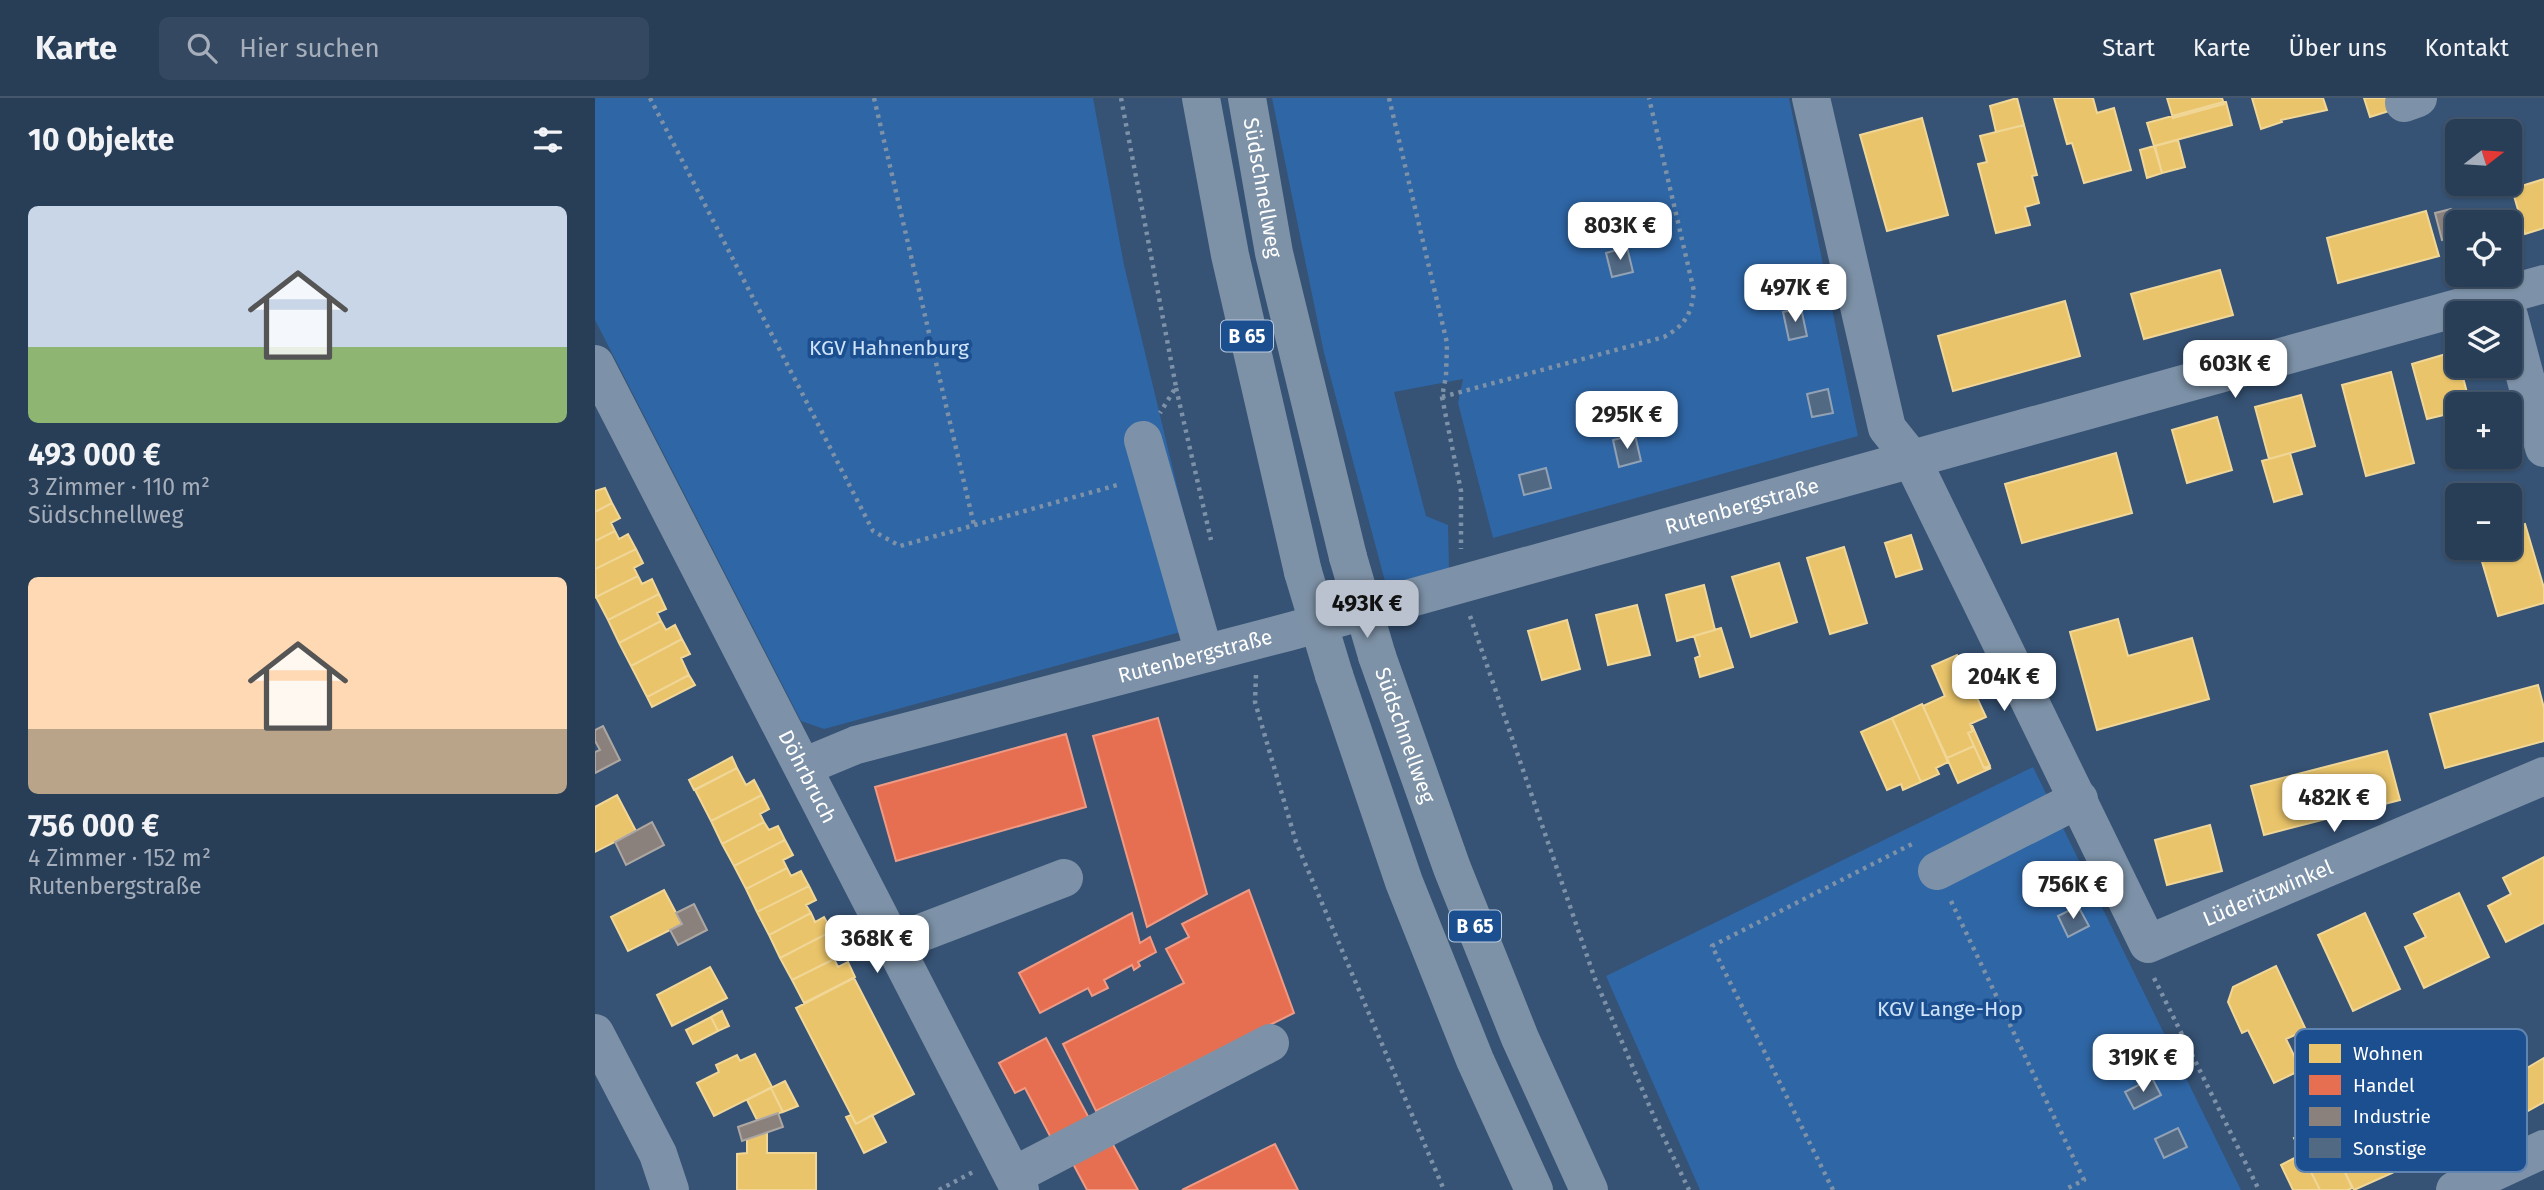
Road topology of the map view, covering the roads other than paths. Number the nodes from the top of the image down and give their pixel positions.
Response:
1 (1201, 98) edge
2 (1247, 98) edge
3 (1811, 98) edge
4 (2544, 284) edge
5 (2518, 301) edge
6 (2445, 324) edge
7 (595, 364) edge
8 (2522, 365) edge
9 (2544, 449) edge
10 (1148, 458) road end
11 (1911, 458) junction
12 (1204, 653) junction
13 (803, 767) junction
14 (2544, 776) edge
15 (2079, 799) junction
16 (1937, 871) road end
17 (1063, 878) dead end
18 (894, 943) junction
19 (595, 1032) edge
20 (1270, 1043) dead end
21 (2544, 1149) edge
22 (2527, 1157) edge
23 (2494, 1172) edge
24 (1017, 1183) edge
25 (670, 1190) edge
26 (1534, 1190) edge
27 (1589, 1190) edge
28 (2455, 1190) edge

1 - 26 highway, Südschnellweg / B 65, bridge
2 - 27 highway, Südschnellweg / B 65, bridge
3 - 11 street
4 - 5 street, Rutenbergstraße
6 - 11 street, Rutenbergstraße
7 - 13 street, Döhrbruch
8 - 9 street
10 - 12 street
11 - 12 street, Rutenbergstraße
11 - 15 street
12 - 13 street, Rutenbergstraße
13 - 18 street, Döhrbruch
14 - 15 street, Lüderitzwinkel
15 - 16 street
17 - 18 street
18 - 24 street, Döhrbruch
19 - 25 street
20 - 24 street
21 - 22 street
23 - 28 street

